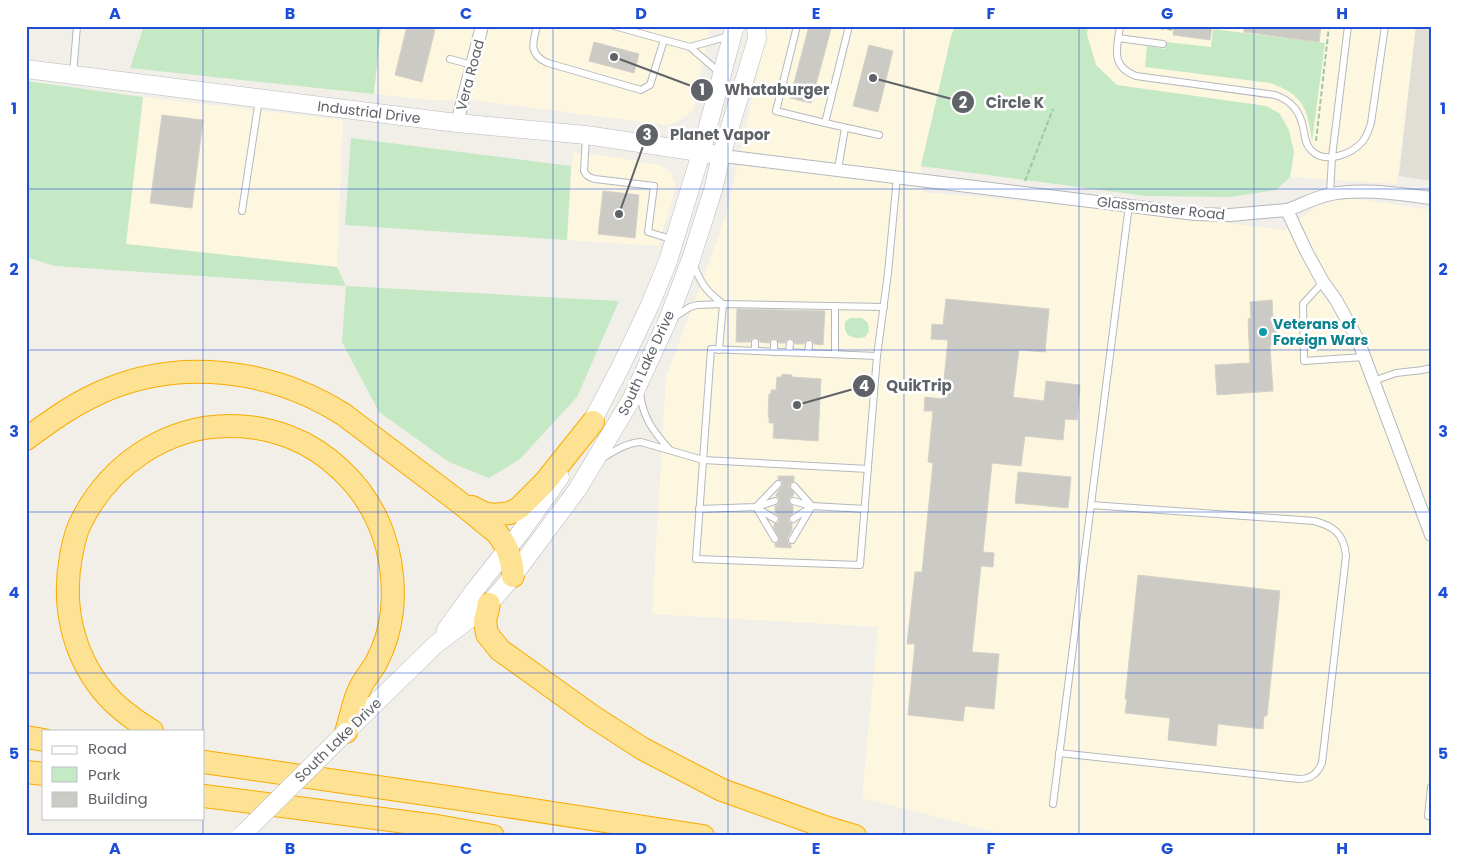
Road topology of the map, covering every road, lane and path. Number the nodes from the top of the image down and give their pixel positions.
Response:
1 (77, 26) edge
2 (482, 26) edge
3 (537, 26) edge
4 (614, 26) edge
5 (756, 26) edge
6 (798, 26) edge
7 (850, 26) edge
8 (1120, 26) edge
9 (1145, 26) edge
10 (1175, 26) edge
11 (1329, 26) edge
12 (1348, 26) edge
13 (1385, 26) edge
14 (735, 30) edge
15 (1118, 38) junction
16 (664, 40) junction
17 (1163, 44) dead end
18 (690, 47) junction
19 (450, 59) dead end
20 (473, 65) junction
21 (26, 69) edge
22 (722, 74) junction
23 (73, 75) junction
24 (259, 98) junction
25 (1054, 109) dead end
26 (457, 123) junction
27 (825, 123) junction
28 (845, 128) junction
29 (879, 135) dead end
30 (586, 136) junction
31 (1314, 153) junction
32 (711, 154) junction
33 (1332, 157) junction
34 (838, 169) junction
35 (897, 177) junction
36 (1020, 193) junction
37 (1330, 194) junction
38 (1431, 198) edge
39 (1128, 205) junction
40 (1287, 210) junction
41 (242, 211) dead end
42 (674, 240) junction
43 (691, 259) junction
44 (1323, 282) junction
45 (723, 304) junction
46 (835, 306) junction
47 (884, 307) junction
48 (667, 322) junction
49 (755, 342) dead end
50 (774, 343) dead end
51 (790, 344) dead end
52 (809, 344) dead end
53 (719, 350) junction
54 (755, 351) junction
55 (774, 352) junction
56 (789, 352) junction
57 (808, 353) junction
58 (835, 354) junction
59 (877, 356) junction
60 (1364, 357) junction
61 (1431, 368) edge
62 (640, 381) junction
63 (1373, 381) junction
64 (593, 422) junction
65 (26, 439) edge
66 (670, 450) junction
67 (703, 460) junction
68 (593, 464) junction
69 (868, 469) junction
70 (778, 484) dead end
71 (794, 486) dead end
72 (775, 501) dead end
73 (793, 501) dead end
74 (459, 502) junction
75 (812, 506) junction
76 (1091, 506) junction
77 (756, 507) junction
78 (699, 509) junction
79 (865, 510) junction
80 (774, 519) dead end
81 (792, 519) dead end
82 (1430, 533) edge
83 (775, 539) dead end
84 (792, 540) dead end
85 (508, 550) junction
86 (513, 576) junction
87 (489, 604) junction
88 (435, 645) junction
89 (150, 730) edge
90 (346, 732) junction
91 (26, 738) edge
92 (42, 740) edge
93 (205, 748) edge
94 (1059, 753) junction
95 (205, 762) edge
96 (26, 772) edge
97 (42, 774) edge
98 (358, 784) junction
99 (1431, 787) edge
100 (205, 796) edge
101 (1053, 804) dead end
102 (1431, 817) edge
103 (241, 836) edge
104 (493, 836) edge
105 (703, 836) edge
106 (856, 836) edge

1 - 23 lane
2 - 20 street, Vera Road
3 - 16 lane
4 - 16 lane
5 - 32 main road, South Lake Drive
6 - 27 lane
7 - 27 lane
8 - 15 lane
9 - 10 path
11 - 31 path
12 - 33 lane
13 - 33 lane
14 - 18 lane
14 - 22 main road, South Lake Drive
15 - 17 lane
15 - 31 lane
16 - 18 lane
18 - 22 lane
19 - 20 lane
20 - 26 street, Vera Road
21 - 23 main road, Industrial Drive
22 - 32 main road, South Lake Drive
23 - 24 main road, Industrial Drive
24 - 26 main road, Industrial Drive
24 - 41 lane
25 - 36 path
26 - 30 main road, Industrial Drive
27 - 28 lane
28 - 29 lane
28 - 34 lane
30 - 32 main road, Industrial Drive
30 - 42 lane
31 - 33 lane
32 - 34 street, Glassmaster Road
32 - 42 main road, South Lake Drive
32 - 43 main road, South Lake Drive
33 - 37 lane
34 - 35 street, Glassmaster Road
35 - 36 street, Glassmaster Road
35 - 47 lane
36 - 39 street, Glassmaster Road
37 - 38 street, Glassmaster Road
37 - 40 street, Glassmaster Road
39 - 40 street, Glassmaster Road
39 - 76 lane
40 - 44 street
42 - 64 main road, South Lake Drive
43 - 45 lane
43 - 48 main road, South Lake Drive
44 - 60 street
44 - 60 lane
45 - 46 lane
45 - 48 lane
45 - 53 lane
46 - 47 lane
46 - 58 lane
47 - 59 lane
48 - 62 main road, South Lake Drive
49 - 54 lane
50 - 55 lane
51 - 56 lane
52 - 57 lane
53 - 54 lane
53 - 67 lane
54 - 55 lane
55 - 56 lane
56 - 57 lane
57 - 58 lane
58 - 59 lane
59 - 69 lane
60 - 63 street
61 - 63 lane
62 - 66 lane
62 - 68 main road, South Lake Drive
63 - 82 street
64 - 74 highway
64 - 85 main road, South Lake Drive
65 - 74 highway
66 - 67 lane
66 - 68 lane
67 - 69 lane
67 - 78 lane
68 - 86 main road, South Lake Drive
69 - 79 lane
70 - 77 lane
71 - 75 lane
72 - 77 lane
73 - 75 lane
74 - 85 highway
75 - 79 lane
75 - 81 lane
75 - 84 lane
76 - 94 lane
76 - 94 lane
77 - 78 lane
77 - 80 lane
77 - 83 lane
78 - 79 lane
85 - 86 highway
85 - 88 main road, South Lake Drive
86 - 87 main road, South Lake Drive
87 - 88 main road, South Lake Drive
87 - 106 highway
88 - 90 main road, South Lake Drive
89 - 90 highway
90 - 103 main road, South Lake Drive, bridge
91 - 92 highway
93 - 98 highway
94 - 101 lane
95 - 98 highway
96 - 97 highway
98 - 105 highway
99 - 102 lane
100 - 104 highway

